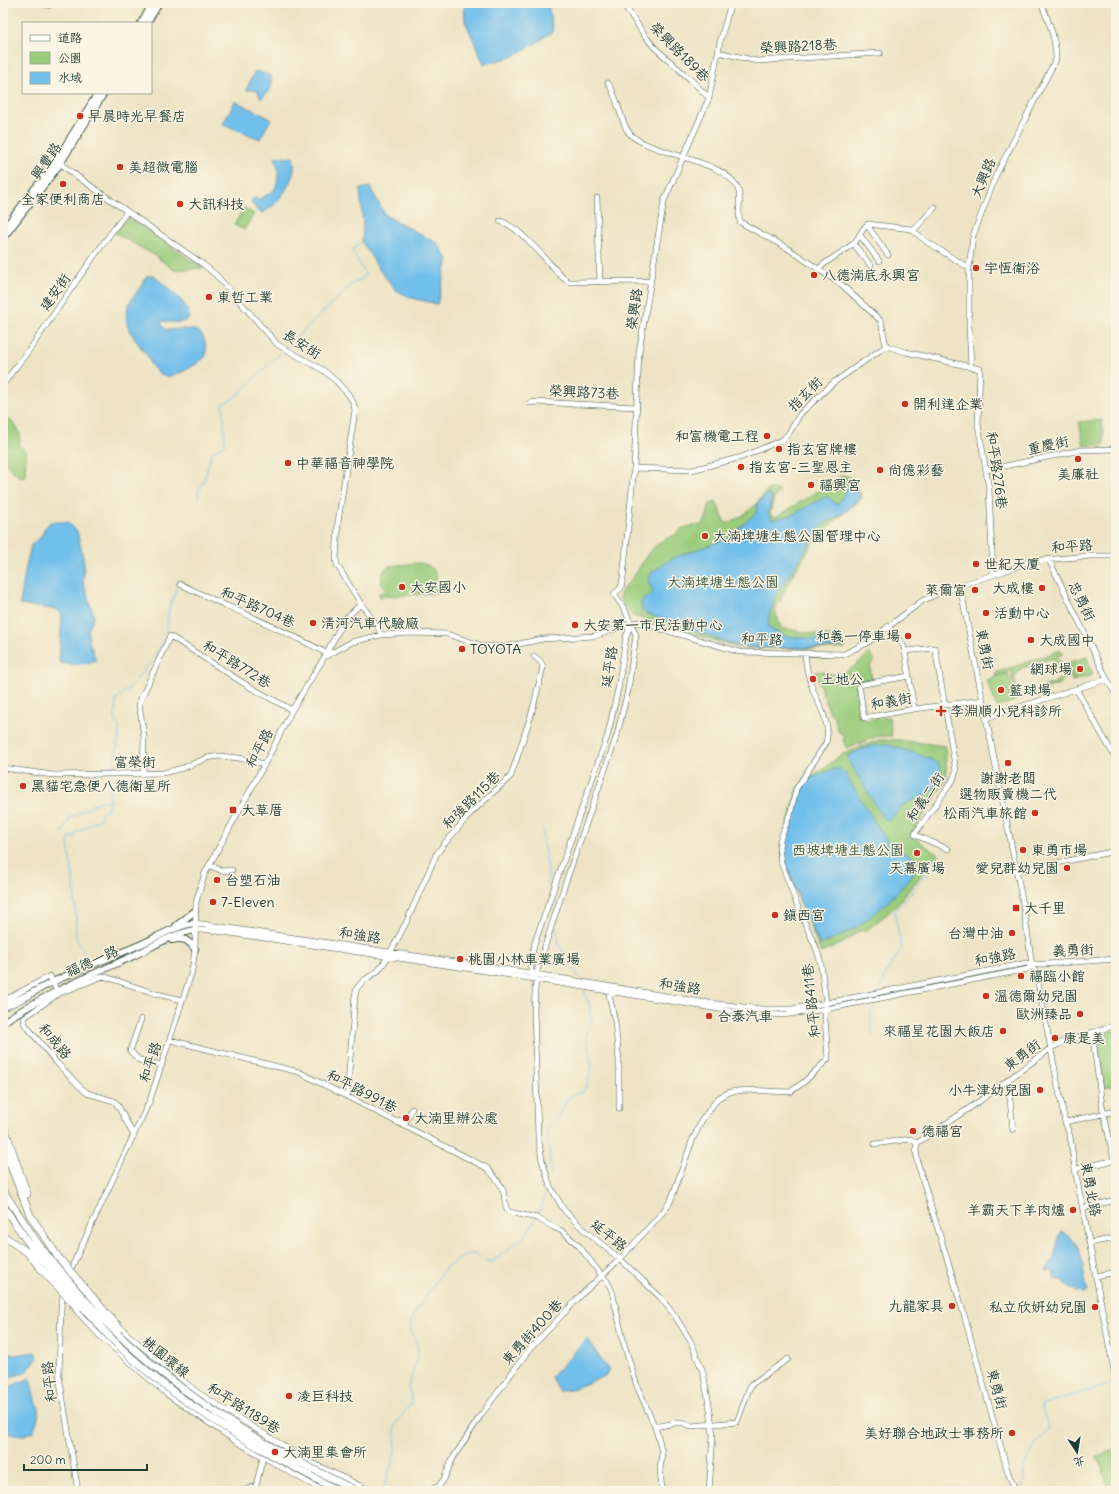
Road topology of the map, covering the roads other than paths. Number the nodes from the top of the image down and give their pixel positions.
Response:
1 (38, 3) edge
2 (55, 3) edge
3 (153, 3) edge
4 (159, 3) edge
5 (623, 3) edge
6 (732, 3) edge
7 (1041, 3) edge
8 (142, 22) edge
9 (148, 22) edge
10 (718, 52) junction
11 (880, 53) dead end
12 (608, 83) dead end
13 (97, 94) edge
14 (103, 94) edge
15 (709, 98) junction
16 (683, 156) junction
17 (58, 162) junction
18 (597, 198) dead end
19 (935, 207) dead end
20 (127, 212) junction
21 (500, 221) dead end
22 (867, 225) junction
23 (3, 230) edge
24 (914, 230) junction
25 (860, 235) junction
26 (3, 238) edge
27 (853, 243) junction
28 (888, 255) dead end
29 (879, 261) dead end
30 (871, 266) dead end
31 (969, 268) junction
32 (818, 269) junction
33 (650, 281) junction
34 (600, 282) junction
35 (886, 346) junction
36 (971, 367) junction
37 (3, 385) edge
38 (530, 403) dead end
39 (637, 407) junction
40 (1116, 449) edge
41 (634, 468) junction
42 (986, 470) junction
43 (1116, 556) edge
44 (1049, 560) junction
45 (993, 574) junction
46 (180, 584) dead end
47 (960, 586) junction
48 (361, 604) junction
49 (631, 623) junction
50 (888, 626) junction
51 (380, 635) junction
52 (905, 652) junction
53 (805, 653) junction
54 (326, 655) junction
55 (534, 656) dead end
56 (909, 676) junction
57 (1107, 679) junction
58 (1076, 689) junction
59 (1116, 695) edge
60 (983, 700) junction
61 (944, 705) junction
62 (914, 709) junction
63 (292, 710) junction
64 (986, 718) junction
65 (1116, 759) edge
66 (264, 764) junction
67 (3, 768) edge
68 (143, 774) junction
69 (948, 849) dead end
70 (1116, 851) edge
71 (210, 865) junction
72 (232, 870) dead end
73 (1017, 871) junction
74 (195, 911) junction
75 (195, 923) junction
76 (173, 929) junction
77 (195, 930) junction
78 (195, 949) junction
79 (145, 951) junction
80 (389, 954) junction
81 (1116, 959) edge
82 (1032, 965) junction
83 (533, 973) junction
84 (534, 980) junction
85 (53, 982) junction
86 (608, 989) junction
87 (58, 992) junction
88 (29, 995) junction
89 (3, 998) edge
90 (183, 1000) junction
91 (826, 1006) junction
92 (3, 1007) edge
93 (3, 1011) edge
94 (141, 1019) dead end
95 (4, 1022) edge
96 (1116, 1026) edge
97 (1092, 1032) junction
98 (170, 1040) junction
99 (1051, 1048) junction
100 (162, 1065) junction
101 (1008, 1080) junction
102 (347, 1097) junction
103 (619, 1108) dead end
104 (412, 1109) dead end
105 (1116, 1111) edge
106 (1104, 1114) junction
107 (395, 1118) dead end
108 (1065, 1122) junction
109 (3, 1124) edge
110 (1013, 1130) dead end
111 (134, 1136) junction
112 (917, 1143) junction
113 (875, 1144) dead end
114 (3, 1146) edge
115 (1115, 1160) edge
116 (1075, 1169) junction
117 (3, 1191) edge
118 (671, 1200) joint
119 (1116, 1200) edge
120 (3, 1206) edge
121 (1082, 1208) junction
122 (3, 1236) edge
123 (45, 1238) junction
124 (1116, 1238) edge
125 (3, 1240) edge
126 (1089, 1243) junction
127 (620, 1259) junction
128 (48, 1267) junction
129 (70, 1272) junction
130 (1116, 1272) edge
131 (602, 1276) junction
132 (1096, 1276) junction
133 (62, 1295) junction
134 (142, 1356) junction
135 (788, 1359) dead end
136 (1116, 1381) edge
137 (712, 1425) junction
138 (655, 1427) junction
139 (263, 1457) junction
140 (324, 1469) junction
141 (320, 1490) edge
142 (78, 1491) edge
143 (243, 1491) edge
144 (339, 1491) edge
145 (357, 1491) edge
146 (371, 1491) edge
147 (429, 1491) edge
148 (662, 1491) edge
149 (709, 1491) edge
150 (1016, 1491) edge

1 - 2 street
3 - 8 main road
4 - 9 main road
5 - 15 street, 榮興路189巷
6 - 10 street, 榮興路
7 - 31 street, 大興路
10 - 11 street, 榮興路218巷
10 - 15 street, 榮興路
12 - 16 street
13 - 17 main road, 興豐路
14 - 17 main road, 興豐路
15 - 16 street, 榮興路
16 - 32 street
16 - 33 street, 榮興路
17 - 20 street, 長安街
17 - 23 main road, 興豐路
17 - 26 main road, 興豐路
18 - 34 street
19 - 24 street
20 - 37 street, 建安街
20 - 48 street, 長安街
21 - 34 street
22 - 24 street
22 - 25 street
22 - 28 street
24 - 31 street
25 - 27 street
25 - 29 street
27 - 30 street
27 - 32 street
31 - 36 street, 大興路
32 - 35 street
33 - 34 street
33 - 39 street, 榮興路
35 - 36 street
35 - 41 street, 指玄街
36 - 42 street, 和平路276巷
38 - 39 street, 榮興路73巷
39 - 41 street, 榮興路
40 - 42 street, 重慶街
41 - 49 street, 榮興路
42 - 45 street, 和平路276巷
43 - 44 street, 和平路
44 - 45 street, 和平路
44 - 57 street, 忠勇街
45 - 47 street, 和平路
46 - 54 street, 和平路704巷
47 - 50 street, 和平路
47 - 60 street, 東勇街
48 - 51 street, 長安街
48 - 54 street, 和平路
49 - 51 street, 和平路
49 - 53 street, 和平路
49 - 83 street, 延平路
49 - 83 street, 延平路
50 - 52 street
50 - 53 street, 和平路
51 - 54 street, 和平路
52 - 56 street
52 - 61 street, 和義二街
53 - 91 street, 和平路411巷
54 - 63 street, 和平路
55 - 80 street, 和強路115巷
56 - 62 street
56 - 62 street, 和義街
57 - 58 street
57 - 59 street, 忠勇街
58 - 64 street
58 - 65 street
60 - 61 street, 和義街
60 - 64 street, 東勇街
61 - 62 street, 和義街
61 - 69 street, 和義二街
63 - 66 street, 和平路
63 - 68 street, 和平路772巷
64 - 73 street, 東勇街
66 - 68 street, 富榮街
66 - 71 street, 和平路
67 - 68 street, 富榮街
70 - 73 street
71 - 72 street
71 - 74 street, 和平路
73 - 82 street, 東勇街
74 - 75 street, 和平路
74 - 76 main road
75 - 76 main road, 福德一路
75 - 77 street, 和平路
75 - 80 street, 和強路
76 - 85 main road, 福德一路
77 - 78 street, 和平路
77 - 79 main road, 福德一路
77 - 80 street, 和強路
78 - 79 main road
78 - 90 street, 和平路
79 - 87 main road, 福德一路
80 - 83 street, 和強路
80 - 84 street, 和強路
80 - 102 street
81 - 82 street, 義勇街
82 - 91 street, 和強路
82 - 99 street, 東勇街
83 - 84 street, 延平路
83 - 86 street, 和強路
84 - 86 street, 和強路
84 - 127 street, 延平路
85 - 87 street
85 - 88 main road, 福德一路
85 - 89 street
86 - 91 street, 和強路
86 - 103 street
87 - 90 street
87 - 95 main road, 福德一路
87 - 111 street, 和成路
88 - 92 highway
88 - 93 main road, 福德一路
90 - 98 street, 和平路
91 - 118 street, 和平路411巷
94 - 100 street
96 - 97 street
97 - 99 street
97 - 106 street
98 - 100 street, 和平路
98 - 102 street, 和平路991巷
99 - 101 street, 東勇街
99 - 108 street, 東勇北路
100 - 111 street, 和平路
101 - 110 street
101 - 112 street, 東勇街
102 - 131 street, 和平路991巷
104 - 107 street
105 - 106 street
106 - 108 street
106 - 115 street
108 - 116 street, 東勇北路
109 - 123 highway
111 - 129 street, 和平路
112 - 113 street
112 - 150 street, 東勇街
114 - 123 highway
115 - 116 street
116 - 121 street, 東勇北路
117 - 128 highway, 桃園環線
118 - 127 street, 東勇街400巷
119 - 121 street
120 - 128 highway, 桃園環線
121 - 126 street, 東勇北路
122 - 128 highway
123 - 134 highway, bridge
124 - 126 street
125 - 128 highway
126 - 132 street, 東勇北路
127 - 131 street, 東勇街400巷
127 - 137 street, 延平路
128 - 134 highway, 桃園環線, bridge
128 - 144 highway, 桃園環線, bridge
129 - 133 street, 和平路
129 - 140 street, 和平路1189巷
130 - 132 street
131 - 138 street, 和平路991巷
131 - 147 street, 東勇街400巷
132 - 136 street, 東勇北路
133 - 139 street
133 - 142 street, 和平路
134 - 145 highway, 桃園環線, bridge
135 - 137 street
137 - 138 street
137 - 149 street, 延平路
138 - 148 street, 和平路991巷
139 - 141 street
139 - 143 street
140 - 141 street
140 - 146 street, 和平路1189巷

